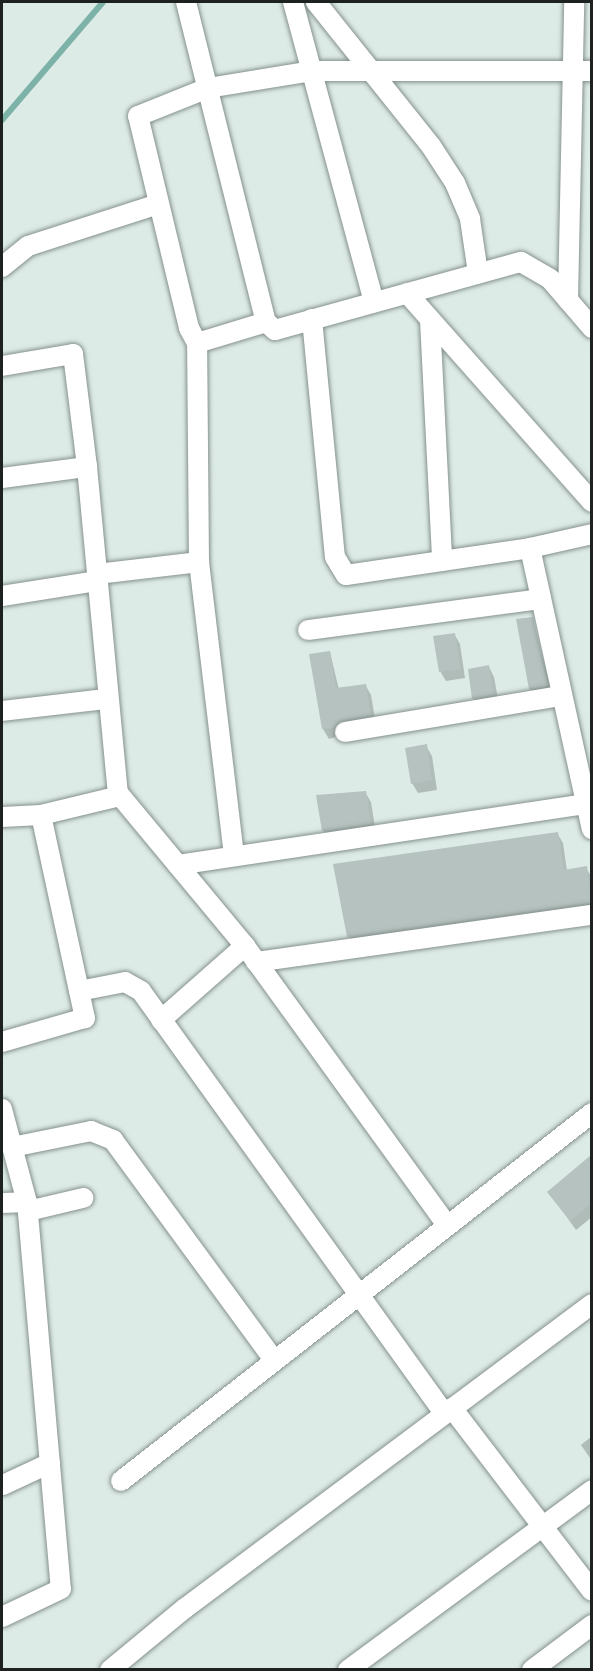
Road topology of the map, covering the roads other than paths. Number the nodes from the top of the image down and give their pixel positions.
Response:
1 (186, 2) edge
2 (293, 2) edge
3 (316, 2) edge
4 (574, 2) edge
5 (368, 70) junction
6 (312, 71) junction
7 (571, 71) junction
8 (591, 71) edge
9 (208, 88) junction
10 (158, 204) junction
11 (2, 267) edge
12 (478, 273) junction
13 (407, 293) junction
14 (568, 300) junction
15 (374, 302) junction
16 (312, 320) junction
17 (430, 320) junction
18 (266, 322) junction
19 (591, 328) edge
20 (197, 343) junction
21 (2, 366) edge
22 (87, 468) junction
23 (2, 478) edge
24 (591, 502) edge
25 (591, 534) edge
26 (530, 548) junction
27 (442, 561) junction
28 (199, 562) junction
29 (98, 578) junction
30 (2, 596) edge
31 (541, 599) junction
32 (308, 630) dead end
33 (560, 696) junction
34 (106, 699) junction
35 (2, 711) edge
36 (345, 732) dead end
37 (120, 796) junction
38 (587, 798) edge
39 (41, 814) junction
40 (2, 818) edge
41 (591, 829) edge
42 (234, 854) junction
43 (178, 865) junction
44 (591, 915) edge
45 (251, 954) junction
46 (79, 991) junction
47 (161, 1020) junction
48 (2, 1042) edge
49 (2, 1109) edge
50 (591, 1113) edge
51 (12, 1147) junction
52 (83, 1197) dead end
53 (2, 1203) edge
54 (27, 1207) junction
55 (446, 1224) junction
56 (360, 1292) junction
57 (591, 1304) edge
58 (274, 1360) junction
59 (448, 1410) junction
60 (50, 1462) junction
61 (121, 1481) dead end
62 (2, 1484) edge
63 (591, 1490) edge
64 (543, 1528) junction
65 (591, 1591) edge
66 (2, 1617) edge
67 (591, 1625) edge
68 (119, 1667) edge
69 (348, 1670) edge
70 (532, 1670) edge

1 - 9 street
2 - 6 street
3 - 5 street
4 - 7 street
5 - 6 street
5 - 7 street
5 - 12 street
6 - 9 street
6 - 15 street
7 - 8 street
7 - 14 street
9 - 10 street
9 - 18 street
10 - 11 street
10 - 20 street
12 - 13 street
12 - 14 street
13 - 15 street
13 - 17 street
14 - 19 street
15 - 16 street
16 - 18 street
16 - 27 street
17 - 24 street
17 - 27 street
18 - 20 street
20 - 28 street
21 - 22 street
22 - 23 street
22 - 29 street
25 - 26 street
26 - 27 street
26 - 31 street
28 - 29 street
28 - 42 street
29 - 30 street
29 - 34 street
31 - 32 street
31 - 33 street
33 - 36 street
33 - 38 street
34 - 35 street
34 - 37 street
37 - 39 street
37 - 43 street
38 - 41 street
38 - 42 street
39 - 40 street
39 - 46 street
42 - 43 street
43 - 45 street
44 - 45 street
45 - 47 street
45 - 55 street
46 - 47 street
46 - 48 street
47 - 56 street
49 - 51 street
50 - 55 street
51 - 54 street
51 - 58 street
52 - 54 street
53 - 54 street
54 - 60 street
55 - 56 street
56 - 58 street
56 - 59 street
57 - 59 street
58 - 61 street
59 - 64 street
59 - 68 street
60 - 62 street
60 - 66 street
63 - 64 street
64 - 65 street
64 - 69 street
67 - 70 street

